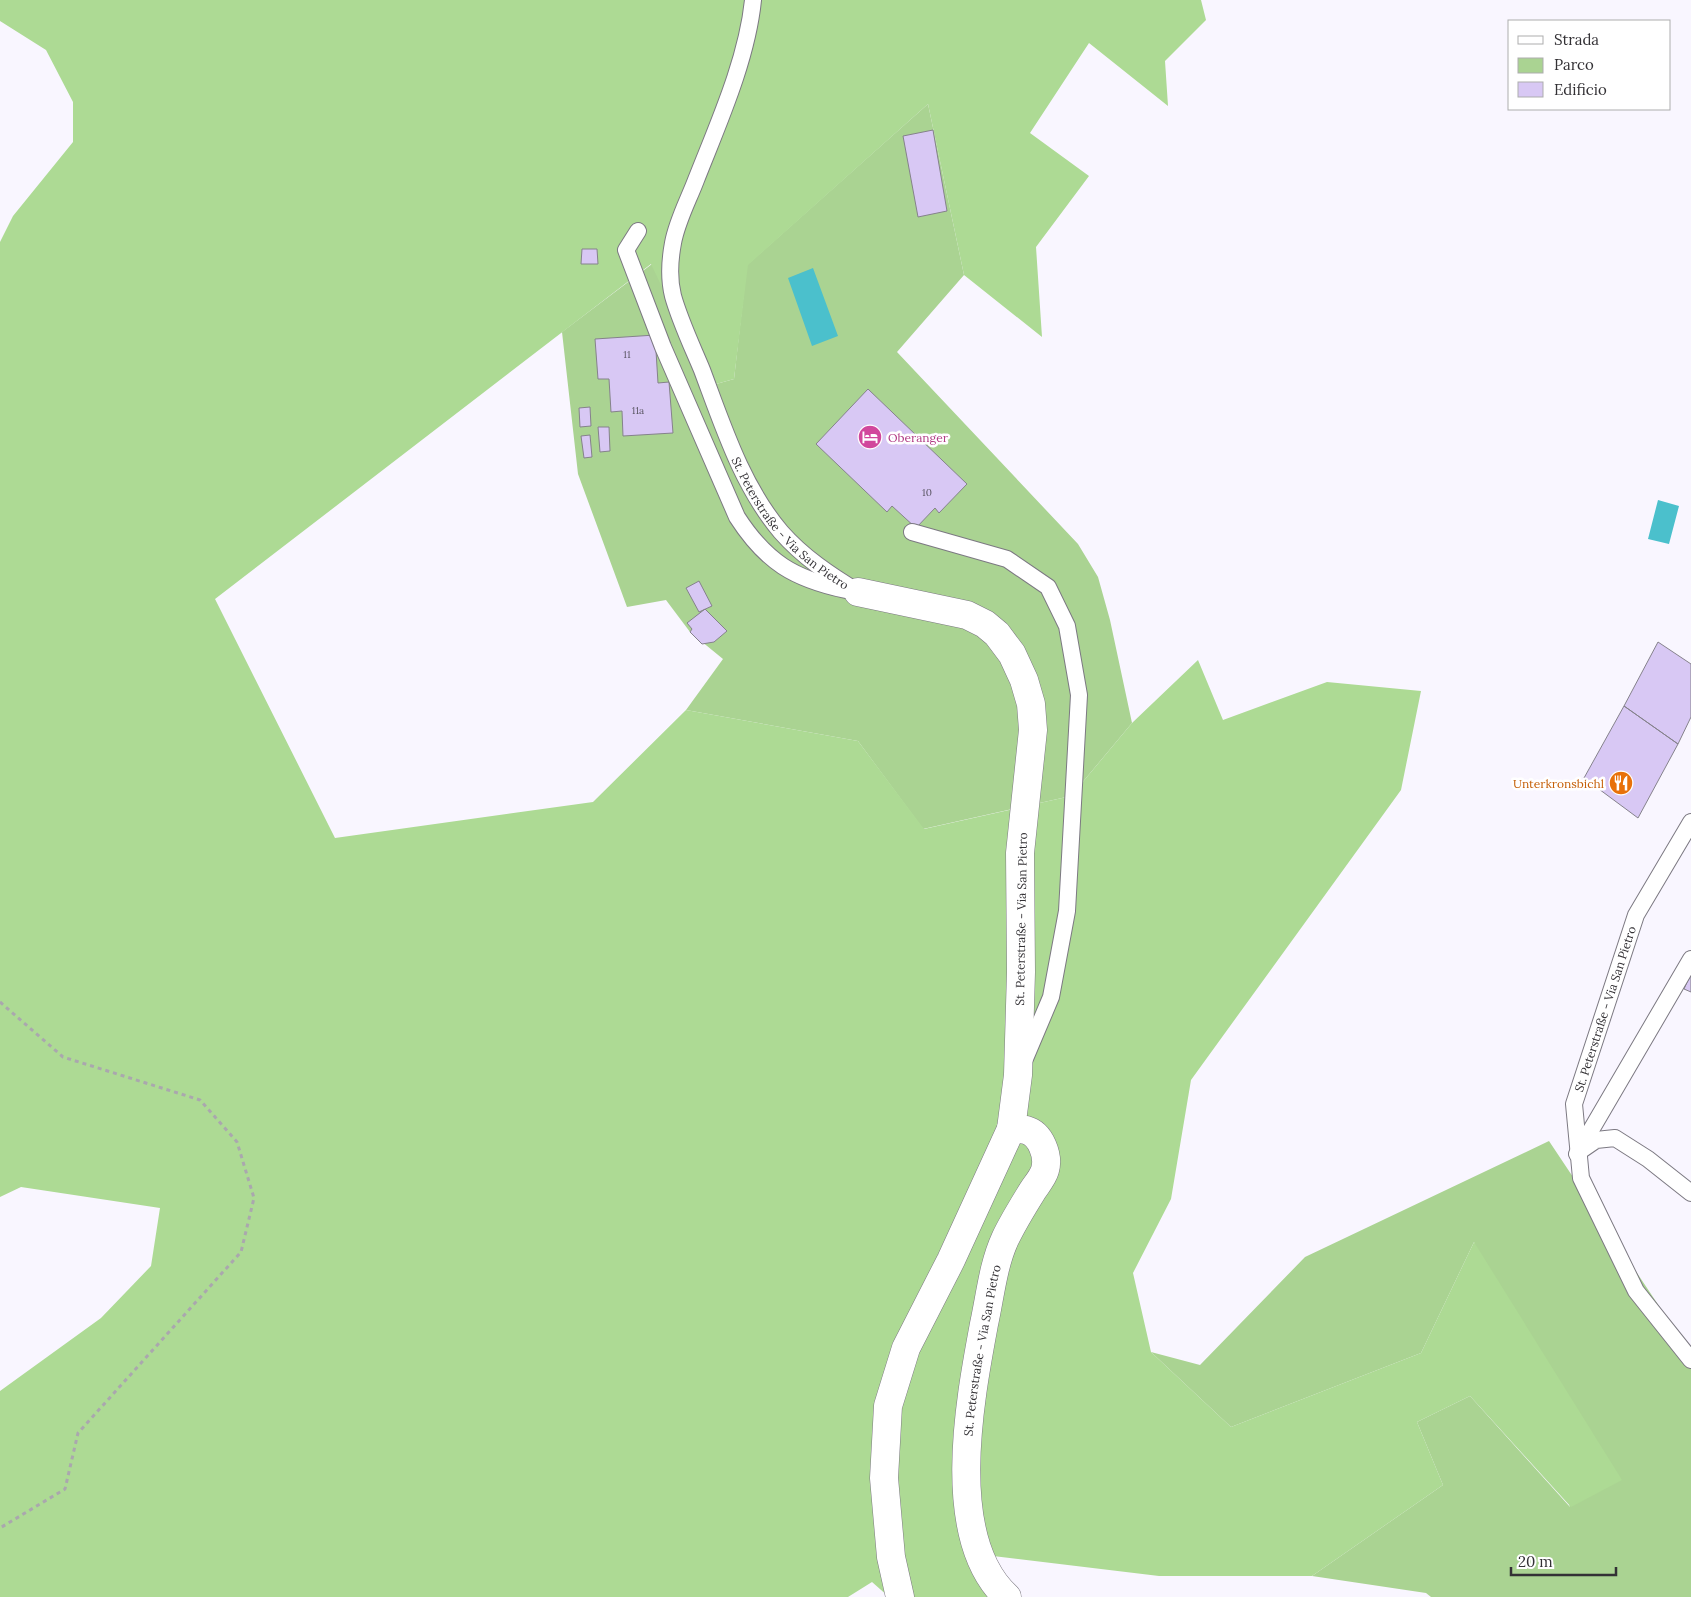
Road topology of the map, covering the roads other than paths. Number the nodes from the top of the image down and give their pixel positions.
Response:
1 (752, 0) edge
2 (638, 231) dead end
3 (912, 532) dead end
4 (858, 592) junction
5 (1691, 822) edge
6 (1691, 959) edge
7 (1018, 1075) junction
8 (1011, 1129) junction
9 (1577, 1154) junction
10 (1691, 1194) edge
11 (1691, 1360) edge
12 (900, 1597) edge
13 (1007, 1597) edge

1 - 4 lane, St. Peterstraße - Via San Pietro
2 - 4 lane
3 - 7 lane
4 - 7 street, St. Peterstraße - Via San Pietro
5 - 9 lane, St. Peterstraße - Via San Pietro
6 - 9 lane
7 - 8 street, St. Peterstraße - Via San Pietro
8 - 12 street, St. Peterstraße - Via San Pietro
8 - 13 street, St. Peterstraße - Via San Pietro
9 - 10 lane
9 - 11 lane, St. Peterstraße - Via San Pietro

